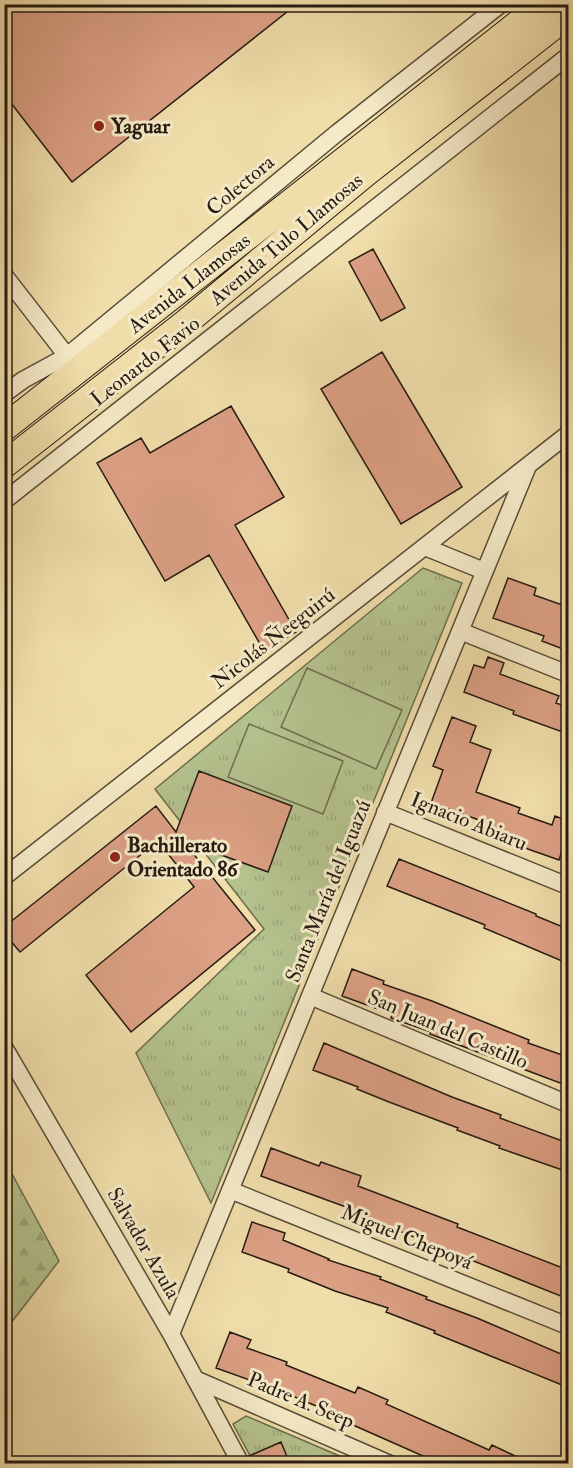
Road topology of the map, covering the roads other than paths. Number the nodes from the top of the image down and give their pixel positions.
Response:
1 (501, 4) edge
2 (543, 4) edge
3 (568, 15) edge
4 (568, 56) edge
5 (4, 275) edge
6 (67, 356) junction
7 (4, 394) edge
8 (4, 428) edge
9 (568, 434) edge
10 (561, 449) edge
11 (4, 465) edge
12 (528, 466) junction
13 (4, 501) edge
14 (425, 547) junction
15 (484, 571) junction
16 (460, 631) junction
17 (568, 674) edge
18 (385, 812) junction
19 (4, 878) edge
20 (568, 886) edge
21 (310, 996) junction
22 (4, 1047) edge
23 (568, 1104) edge
24 (230, 1190) junction
25 (568, 1326) edge
26 (171, 1334) junction
27 (195, 1378) junction
28 (241, 1464) edge
29 (390, 1464) edge

1 - 6 street, Colectora
2 - 8 highway, Avenida Llamosas
3 - 11 highway, Avenida Tulo Llamosas
4 - 13 street, Leonardo Favio
5 - 6 street
6 - 7 street, Colectora
9 - 10 street, Nicolás Ñeeguirú
10 - 12 street, Nicolás Ñeeguirú
12 - 14 street, Nicolás Ñeeguirú
12 - 15 street, Santa María del Iguazú
14 - 15 street
14 - 19 street, Nicolás Ñeeguirú
15 - 16 street, Santa María del Iguazú
16 - 17 street
16 - 18 street, Santa María del Iguazú
18 - 20 street, Ignacio Abiaru
18 - 21 street, Santa María del Iguazú
21 - 23 street, San Juan del Castillo
21 - 24 street, Santa María del Iguazú
22 - 26 street, Salvador Azula
24 - 25 street, Miguel Chepoyá
24 - 26 street, Santa María del Iguazú
26 - 27 street, Salvador Azula
27 - 28 street, Salvador Azula
27 - 29 street, Padre A. Seep

